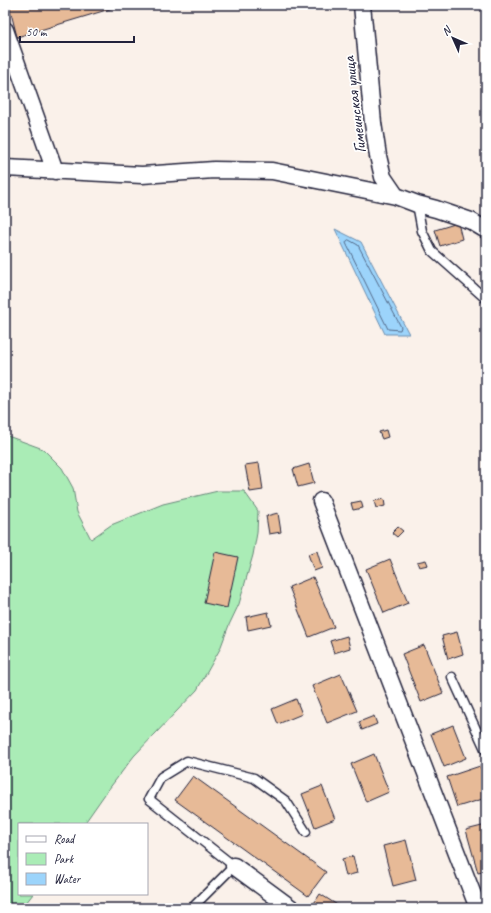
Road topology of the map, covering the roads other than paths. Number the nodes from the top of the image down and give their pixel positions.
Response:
1 (362, 5) edge
2 (5, 30) edge
3 (5, 168) edge
4 (55, 171) junction
5 (396, 196) junction
6 (417, 204) junction
7 (486, 230) edge
8 (486, 299) edge
9 (321, 501) dead end
10 (452, 677) dead end
11 (486, 751) edge
12 (306, 832) dead end
13 (234, 866) junction
14 (192, 908) edge
15 (291, 908) edge
16 (478, 908) edge

1 - 5 street, Гимеинская улица
2 - 4 street
3 - 4 street
4 - 5 street
5 - 6 street
6 - 7 street
6 - 8 lane
9 - 16 street
10 - 11 lane
12 - 13 lane
13 - 14 lane
13 - 15 street

